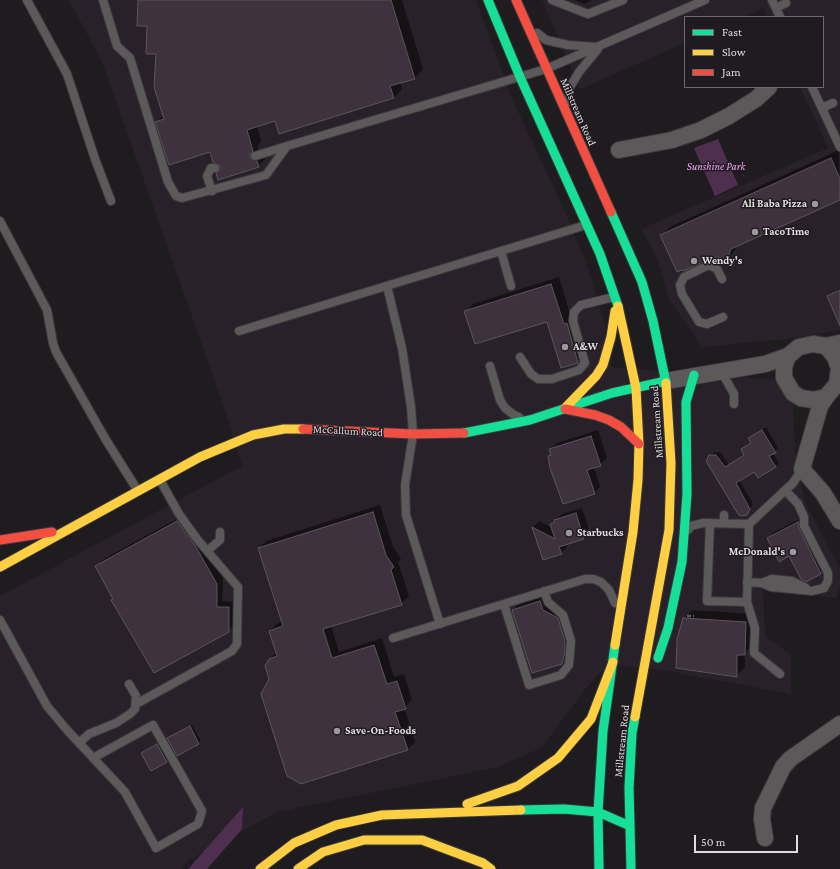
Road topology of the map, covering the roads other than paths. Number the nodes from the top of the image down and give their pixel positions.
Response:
1 (27, 0) edge
2 (103, 0) edge
3 (488, 0) edge
4 (516, 0) edge
5 (552, 0) edge
6 (623, 0) edge
7 (705, 0) edge
8 (772, 0) edge
9 (691, 3) edge
10 (786, 3) dead end
11 (776, 8) junction
12 (780, 16) edge
13 (527, 24) junction
14 (599, 47) junction
15 (546, 69) junction
16 (520, 77) junction
17 (768, 88) edge
18 (812, 88) edge
19 (833, 103) dead end
20 (822, 108) junction
21 (568, 117) junction
22 (839, 144) edge
23 (287, 146) junction
24 (619, 150) dead end
25 (255, 156) dead end
26 (215, 168) dead end
27 (212, 191) junction
28 (111, 201) dead end
29 (0, 221) edge
30 (588, 224) junction
31 (501, 252) junction
32 (722, 279) dead end
33 (387, 286) junction
34 (511, 286) dead end
35 (616, 299) junction
36 (723, 317) dead end
37 (239, 331) dead end
38 (833, 344) edge
39 (788, 356) junction
40 (520, 357) dead end
41 (490, 366) dead end
42 (840, 368) edge
43 (721, 371) junction
44 (694, 375) junction
45 (784, 378) junction
46 (666, 380) junction
47 (636, 388) junction
48 (826, 396) junction
49 (801, 398) junction
50 (734, 404) dead end
51 (564, 409) junction
52 (530, 420) junction
53 (413, 434) junction
54 (639, 444) junction
55 (805, 463) junction
56 (159, 480) junction
57 (785, 490) junction
58 (138, 491) junction
59 (840, 522) edge
60 (710, 523) junction
61 (749, 524) junction
62 (69, 529) junction
63 (220, 532) dead end
64 (684, 535) junction
65 (0, 540) edge
66 (207, 551) junction
67 (0, 567) edge
68 (747, 582) junction
69 (544, 591) junction
70 (747, 602) junction
71 (504, 604) junction
72 (619, 612) junction
73 (0, 620) edge
74 (440, 624) junction
75 (393, 638) dead end
76 (613, 662) junction
77 (780, 674) dead end
78 (129, 684) dead end
79 (136, 704) junction
80 (840, 724) edge
81 (632, 733) junction
82 (79, 743) junction
83 (93, 758) junction
84 (435, 812) junction
85 (598, 812) junction
86 (630, 826) junction
87 (765, 838) dead end
88 (260, 869) edge
89 (298, 869) edge
90 (492, 869) edge
91 (599, 869) edge
92 (631, 869) edge

1 - 28 lane
2 - 27 lane
3 - 16 main road, Millstream Road
4 - 13 main road, Millstream Road
5 - 6 lane
7 - 9 lane
8 - 11 lane
9 - 14 lane
10 - 11 lane
11 - 12 lane
13 - 14 lane
13 - 15 main road, Millstream Road
14 - 15 lane
14 - 21 lane
15 - 16 lane
15 - 21 main road, Millstream Road
16 - 23 lane
16 - 30 main road, Millstream Road
17 - 24 street
18 - 20 lane
19 - 20 lane
20 - 22 lane
21 - 46 main road, Millstream Road
23 - 25 lane
23 - 27 lane
26 - 27 lane
29 - 58 lane
30 - 31 lane
30 - 35 main road, Millstream Road
31 - 33 lane
31 - 34 lane
32 - 36 lane
33 - 37 lane
33 - 53 lane
35 - 40 lane
35 - 47 main road, Millstream Road
35 - 51 main road
38 - 39 street
38 - 42 street
39 - 43 street, McCallum Road
39 - 45 street
41 - 52 lane
42 - 48 street
43 - 44 street, McCallum Road
43 - 45 street, McCallum Road
43 - 50 lane
44 - 46 street, McCallum Road
44 - 64 main road
45 - 49 street
46 - 47 main road, McCallum Road
46 - 81 main road, Millstream Road
47 - 51 main road, McCallum Road
47 - 54 main road, Millstream Road
48 - 49 street
48 - 55 street
49 - 55 street
51 - 52 main road, McCallum Road
51 - 54 main road
52 - 53 main road, McCallum Road
53 - 56 main road, McCallum Road
53 - 74 lane
54 - 72 main road, Millstream Road
55 - 57 lane
55 - 59 street
56 - 58 main road, McCallum Road
56 - 66 lane
57 - 61 lane
57 - 68 lane
58 - 62 main road, McCallum Road
60 - 61 lane
60 - 64 lane
60 - 70 lane
61 - 68 lane
62 - 65 main road
62 - 67 main road, McCallum Road
63 - 66 lane
64 - 81 main road
66 - 79 lane
68 - 70 lane
69 - 71 lane
69 - 71 lane
69 - 72 lane
70 - 77 lane
71 - 74 lane
72 - 76 main road, Millstream Road
73 - 82 lane
74 - 75 lane
76 - 84 main road
76 - 85 main road, Millstream Road
78 - 79 lane
79 - 82 lane
80 - 87 street
81 - 86 main road, Millstream Road
82 - 83 lane
83 - 83 lane
84 - 85 main road
84 - 88 main road
85 - 86 main road
85 - 91 main road, Millstream Road
86 - 92 main road, Millstream Road
89 - 90 main road

